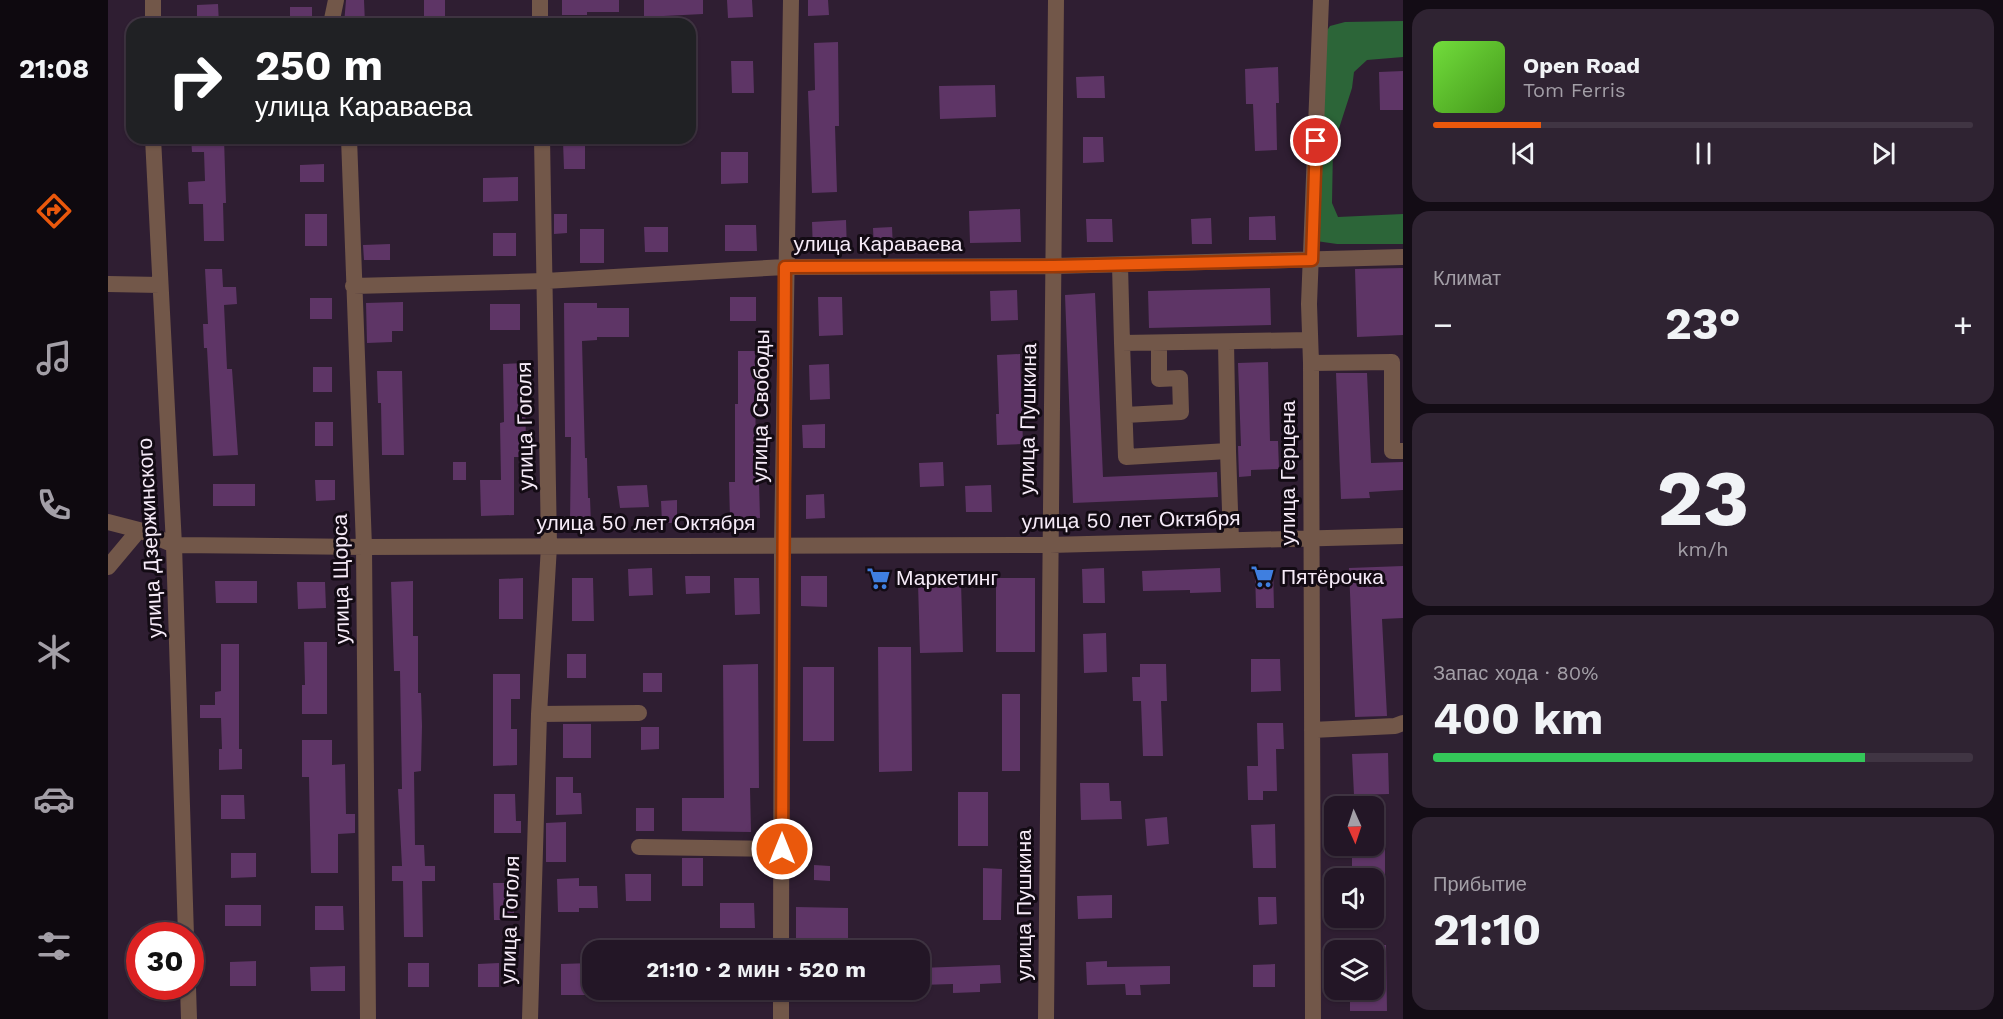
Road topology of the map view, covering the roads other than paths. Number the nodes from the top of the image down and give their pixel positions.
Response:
1 (153, 0) edge
2 (336, 0) edge
3 (540, 0) edge
4 (791, 0) edge
5 (1056, 0) edge
6 (1321, 0) edge
7 (153, 18) edge
8 (332, 18) edge
9 (540, 18) edge
10 (153, 144) edge
11 (349, 144) edge
12 (542, 144) edge
13 (1403, 257) edge
14 (1312, 260) junction
15 (1120, 264) junction
16 (1053, 266) junction
17 (785, 267) junction
18 (545, 281) junction
19 (108, 284) edge
20 (160, 285) junction
21 (353, 286) junction
22 (1310, 340) junction
23 (1226, 342) junction
24 (1122, 343) junction
25 (1159, 343) junction
26 (1311, 363) junction
27 (1125, 415) junction
28 (1228, 451) junction
29 (1403, 451) edge
30 (108, 522) edge
31 (139, 530) junction
32 (1403, 536) edge
33 (1310, 538) junction
34 (1231, 540) junction
35 (174, 545) junction
36 (782, 545) junction
37 (1049, 545) junction
38 (549, 546) junction
39 (364, 547) junction
40 (108, 567) edge
41 (639, 713) dead end
42 (538, 714) junction
43 (1403, 723) edge
44 (1312, 730) junction
45 (639, 847) dead end
46 (782, 849) junction
47 (186, 922) edge
48 (782, 940) edge
49 (188, 1000) edge
50 (781, 1000) edge
51 (189, 1019) edge
52 (368, 1019) edge
53 (530, 1019) edge
54 (781, 1019) edge
55 (1046, 1019) edge
56 (1313, 1019) edge

1 - 7 street
2 - 8 street
3 - 9 street
4 - 17 street, улица Свободы
5 - 16 street, улица Пушкина
6 - 14 street, улица Герцена
10 - 20 street, улица Дзержинского
11 - 21 street, улица Щорса
12 - 18 street, улица Гоголя
13 - 14 street, улица Караваева
14 - 15 street, улица Караваева
14 - 22 street, улица Герцена
15 - 16 street, улица Караваева
15 - 24 street
16 - 17 street, улица Караваева
16 - 37 street, улица Пушкина
17 - 18 street, улица Караваева
17 - 36 street, улица Свободы
18 - 21 street, улица Караваева
18 - 38 street, улица Гоголя
19 - 20 street
20 - 35 street, улица Дзержинского
21 - 39 street, улица Щорса
22 - 23 street
22 - 26 street, улица Герцена
23 - 25 street
23 - 28 street
24 - 25 street
24 - 27 street
25 - 27 street
26 - 29 street
26 - 33 street, улица Герцена
27 - 28 street
28 - 34 street
30 - 31 street, улица 50 лет Октября
31 - 35 street, улица 50 лет Октября
31 - 40 street
32 - 33 street, улица 50 лет Октября
33 - 34 street, улица 50 лет Октября
33 - 44 street, улица Герцена
34 - 37 street, улица 50 лет Октября
35 - 39 street, улица 50 лет Октября
35 - 47 street, улица Дзержинского
36 - 37 street, улица 50 лет Октября
36 - 38 street, улица 50 лет Октября
36 - 46 street, улица Свободы
37 - 55 street, улица Пушкина
38 - 39 street, улица 50 лет Октября
38 - 42 street, улица Гоголя
39 - 52 street, улица Щорса
41 - 42 street
42 - 53 street, улица Гоголя
43 - 44 street
44 - 56 street, улица Герцена
45 - 46 street
46 - 48 street, улица Свободы
49 - 51 street
50 - 54 street

